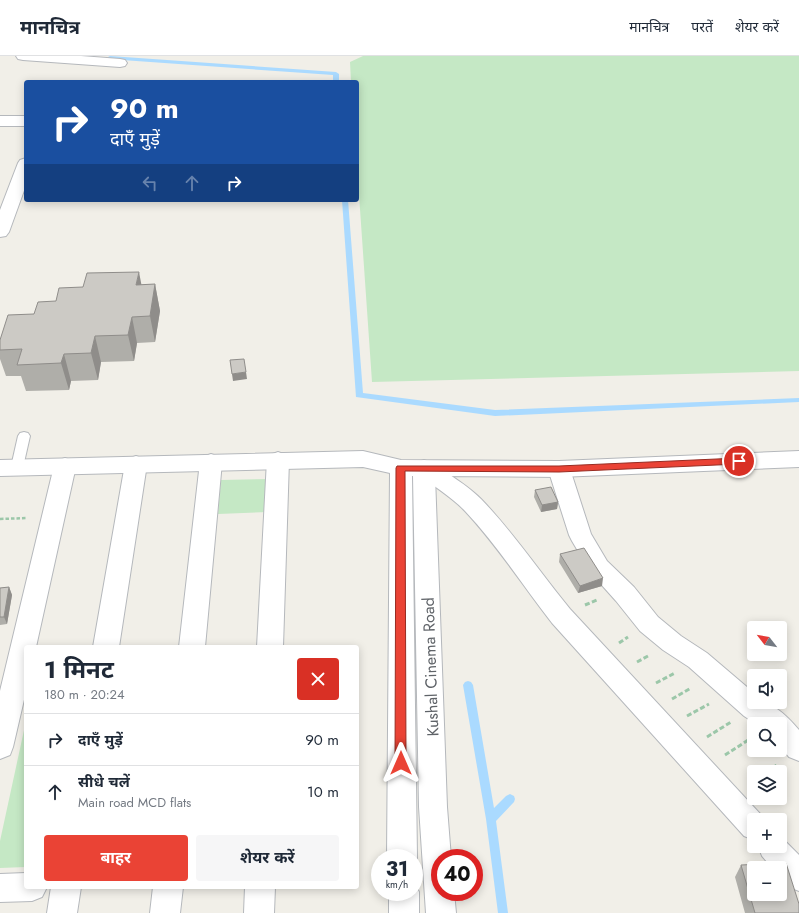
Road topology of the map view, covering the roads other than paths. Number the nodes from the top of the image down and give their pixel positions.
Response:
1 (23, 56) edge
2 (120, 63) dead end
3 (0, 121) edge
4 (24, 121) edge
5 (24, 166) edge
6 (7, 194) edge
7 (0, 232) edge
8 (24, 436) dead end
9 (799, 459) edge
10 (278, 460) junction
11 (211, 462) junction
12 (136, 464) junction
13 (64, 466) junction
14 (9, 467) edge
15 (412, 468) junction
16 (559, 469) junction
17 (29, 645) edge
18 (106, 645) edge
19 (192, 645) edge
20 (270, 645) edge
21 (24, 671) edge
22 (19, 697) edge
23 (766, 717) edge
24 (787, 735) edge
25 (0, 747) edge
26 (799, 749) edge
27 (433, 807) junction
28 (401, 809) junction
29 (747, 819) edge
30 (402, 849) edge
31 (778, 853) edge
32 (799, 877) edge
33 (24, 887) edge
34 (0, 888) edge
35 (66, 889) edge
36 (168, 889) edge
37 (260, 889) edge
38 (404, 901) edge
39 (62, 913) edge
40 (166, 913) edge
41 (259, 913) edge
42 (404, 913) edge
43 (441, 913) edge

1 - 2 street
3 - 4 street
5 - 6 street
6 - 7 street
8 - 14 lane
9 - 16 street
10 - 11 street
10 - 15 street
10 - 20 street
11 - 12 street
11 - 19 street
12 - 13 street
12 - 18 street
13 - 14 street
13 - 17 street
15 - 16 street
15 - 27 street, Kushal Cinema Road
15 - 28 street, Kushal Cinema Road
15 - 29 street
16 - 23 street
21 - 22 street
22 - 25 street
24 - 26 street
27 - 28 street
27 - 43 street, Kushal Cinema Road
28 - 30 street, Kushal Cinema Road
31 - 32 street
33 - 34 street
35 - 39 street
36 - 40 street
37 - 41 street
38 - 42 street

